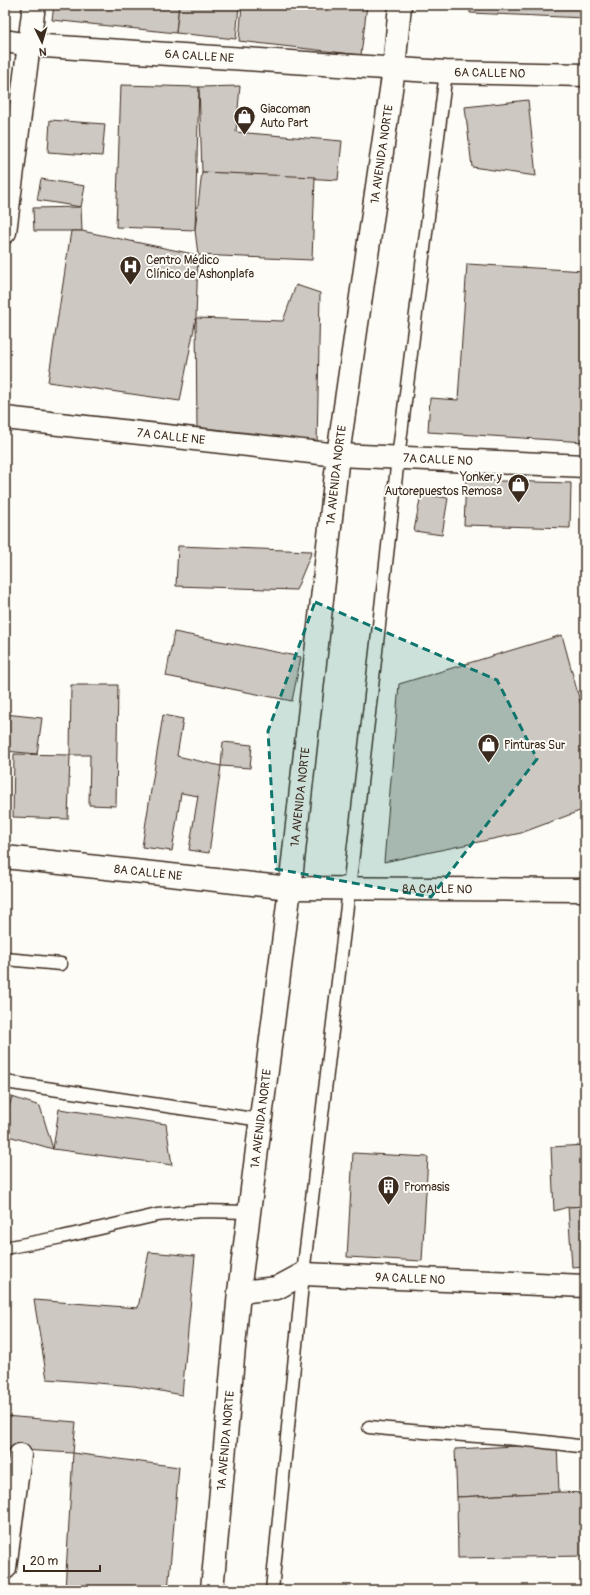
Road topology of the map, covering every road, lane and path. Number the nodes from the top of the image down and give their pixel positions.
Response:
1 (34, 5) edge
2 (400, 5) edge
3 (5, 41) edge
4 (29, 45) junction
5 (394, 69) junction
6 (446, 72) junction
7 (585, 75) edge
8 (5, 232) edge
9 (5, 418) edge
10 (338, 456) junction
11 (398, 458) junction
12 (585, 466) edge
13 (5, 857) edge
14 (290, 888) junction
15 (349, 888) junction
16 (585, 890) edge
17 (5, 959) edge
18 (62, 964) dead end
19 (5, 1082) edge
20 (261, 1120) junction
21 (250, 1212) junction
22 (5, 1248) edge
23 (303, 1274) junction
24 (585, 1286) edge
25 (239, 1292) junction
26 (369, 1427) dead end
27 (585, 1447) edge
28 (20, 1455) dead end
29 (5, 1568) edge
30 (212, 1590) edge
31 (272, 1590) edge

1 - 4 street
2 - 5 street, 1A AVENIDA NORTE
3 - 4 street, 6A CALLE NE
4 - 5 street, 6A CALLE NE
4 - 8 street
5 - 6 street, 6A CALLE NO
5 - 10 street, 1A AVENIDA NORTE
6 - 7 street, 6A CALLE NO
6 - 11 lane
9 - 10 street, 7A CALLE NE
10 - 11 street, 7A CALLE NO
10 - 14 street, 1A AVENIDA NORTE
11 - 12 street, 7A CALLE NO
11 - 15 lane
13 - 14 street, 8A CALLE NE
14 - 15 street, 8A CALLE NO
14 - 20 street, 1A AVENIDA NORTE
15 - 16 street, 8A CALLE NO
15 - 23 lane
17 - 18 lane
19 - 20 lane
20 - 21 street, 1A AVENIDA NORTE
21 - 22 lane
21 - 25 street, 1A AVENIDA NORTE
23 - 24 street, 9A CALLE NO
23 - 25 street
23 - 31 lane
25 - 30 street, 1A AVENIDA NORTE
26 - 27 lane
28 - 29 street

